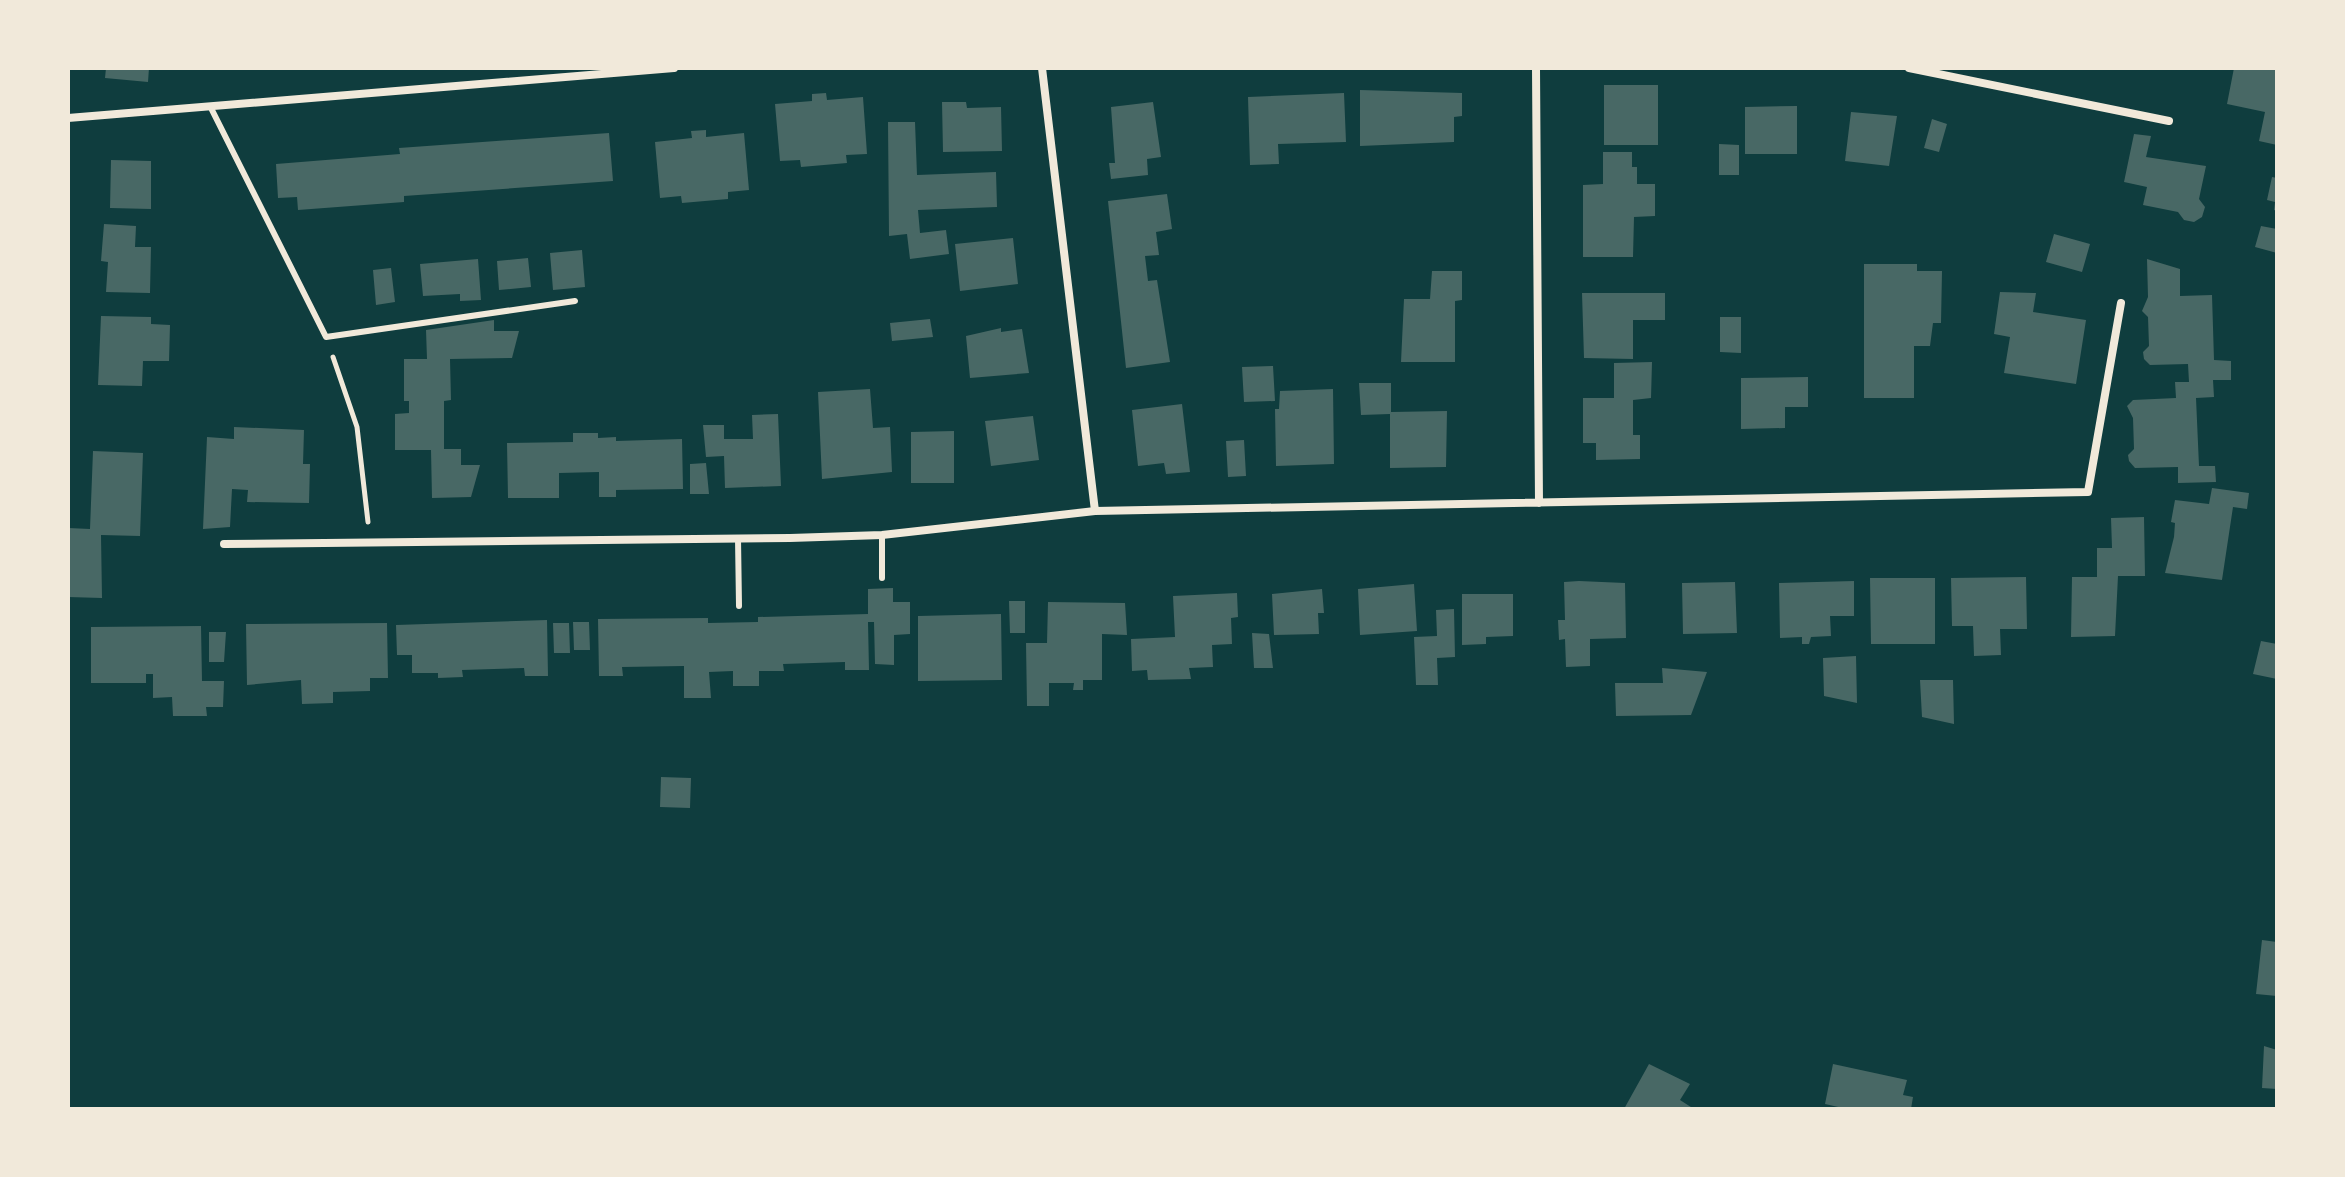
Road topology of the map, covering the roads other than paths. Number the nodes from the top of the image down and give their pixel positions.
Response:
1 (674, 68) edge
2 (1042, 68) edge
3 (1536, 68) edge
4 (1909, 68) edge
5 (211, 108) junction
6 (68, 118) edge
7 (2169, 121) dead end
8 (575, 301) dead end
9 (2121, 303) dead end
10 (1539, 503) junction
11 (1095, 511) junction
12 (882, 535) junction
13 (738, 538) junction
14 (224, 544) dead end
15 (882, 578) dead end
16 (739, 606) dead end

1 - 5 street
2 - 11 street
3 - 10 street
4 - 7 street
5 - 6 street
5 - 8 lane
9 - 10 street
10 - 11 street
11 - 12 street
12 - 13 street
12 - 15 lane
13 - 14 street
13 - 16 lane

